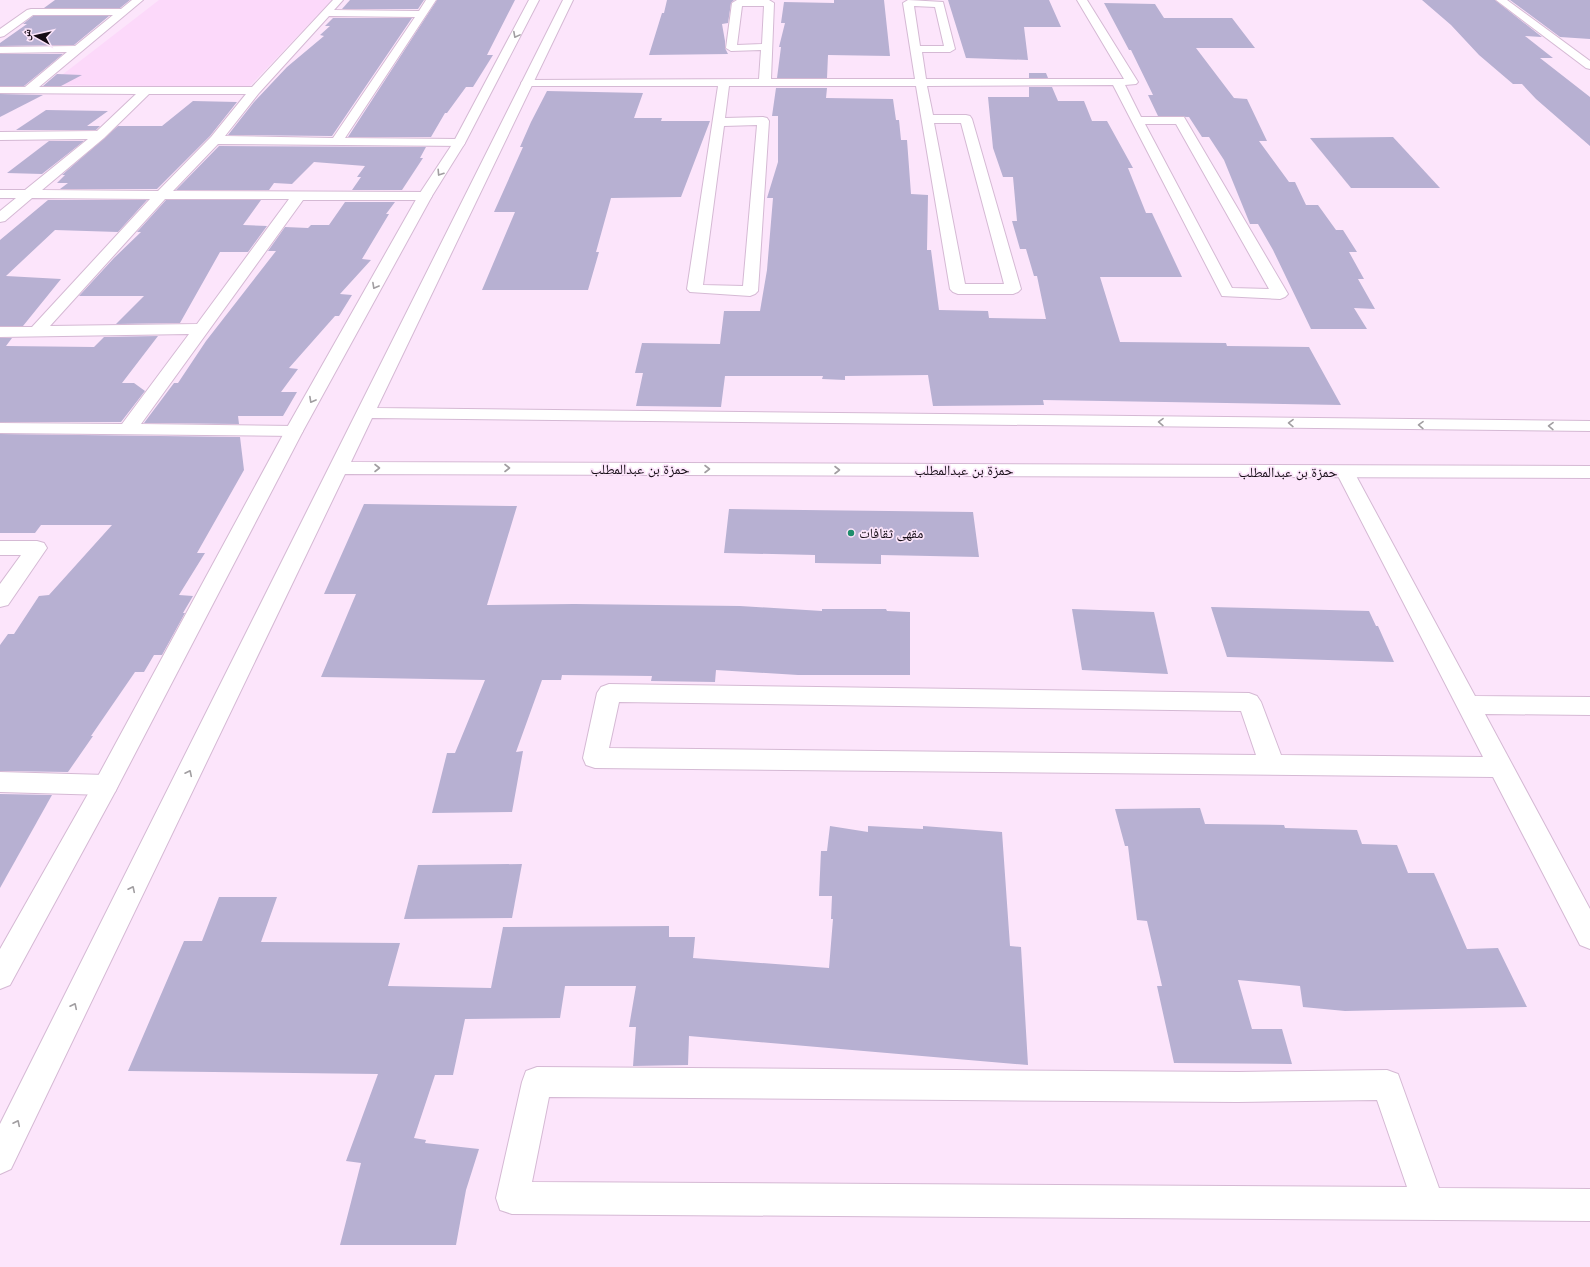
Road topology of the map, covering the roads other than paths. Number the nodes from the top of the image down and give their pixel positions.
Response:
1 (138, 0) edge
2 (338, 0) edge
3 (430, 0) edge
4 (534, 0) edge
5 (568, 0) edge
6 (1082, 0) edge
7 (1501, 0) edge
8 (123, 12) junction
9 (326, 13) junction
10 (421, 14) junction
11 (0, 34) edge
12 (767, 47) junction
13 (915, 49) junction
14 (0, 50) edge
15 (77, 50) junction
16 (1590, 66) edge
17 (921, 82) junction
18 (1117, 82) junction
19 (527, 83) junction
20 (724, 83) junction
21 (765, 83) junction
22 (0, 90) edge
23 (28, 90) junction
24 (146, 90) junction
25 (255, 91) junction
26 (928, 119) junction
27 (1137, 121) junction
28 (718, 122) junction
29 (100, 135) junction
30 (0, 136) edge
31 (215, 140) junction
32 (337, 141) junction
33 (459, 143) junction
34 (0, 194) edge
35 (27, 194) junction
36 (161, 195) junction
37 (299, 196) junction
38 (425, 196) junction
39 (0, 218) edge
40 (201, 329) junction
41 (37, 331) junction
42 (0, 332) edge
43 (365, 413) junction
44 (1590, 426) edge
45 (0, 428) edge
46 (127, 430) junction
47 (294, 431) junction
48 (338, 468) junction
49 (1345, 472) junction
50 (1590, 472) edge
51 (0, 548) edge
52 (0, 600) edge
53 (1468, 705) junction
54 (1590, 706) edge
55 (1272, 764) junction
56 (1501, 767) junction
57 (0, 782) edge
58 (106, 785) junction
59 (1590, 936) edge
60 (0, 976) edge
61 (0, 1158) edge
62 (1429, 1204) junction
63 (1590, 1205) edge

1 - 8 street
2 - 9 street
3 - 10 street
4 -> 33 street
5 - 19 street
6 - 18 street
7 - 16 street
8 - 11 street
8 - 15 street
9 - 10 street
9 - 25 street
10 - 32 street
12 - 12 street
12 - 21 street
13 - 13 street
13 - 17 street
14 - 15 street
15 - 23 street
17 - 18 street
17 - 21 street
17 - 26 street
18 - 27 street
19 - 20 street
19 - 43 street
20 - 21 street
20 - 28 street
22 - 23 street
23 - 24 street
24 - 25 street
24 - 29 street
25 - 31 street
26 - 26 street
27 - 27 street
28 - 28 street
29 - 30 street
29 - 35 street
31 - 32 street
31 - 36 street
32 - 33 street
33 -> 38 street
34 - 35 street
35 - 36 street
35 - 39 street
36 - 37 street
36 - 41 street
37 - 38 street
37 - 40 street
38 -> 47 street
40 - 41 street
40 - 46 street
41 - 42 street
44 -> 43 street
43 - 48 street
45 - 46 street
46 - 47 street
47 - 58 street
48 -> 49 street, حمزة بن عبدالمطلب
61 -> 48 street
49 - 50 street, حمزة بن عبدالمطلب
49 - 53 street
51 - 52 street
53 - 54 street
53 - 56 street
55 - 55 street
55 - 56 street
56 - 59 street
57 - 58 street
58 - 60 street
62 - 62 street
62 - 63 street

